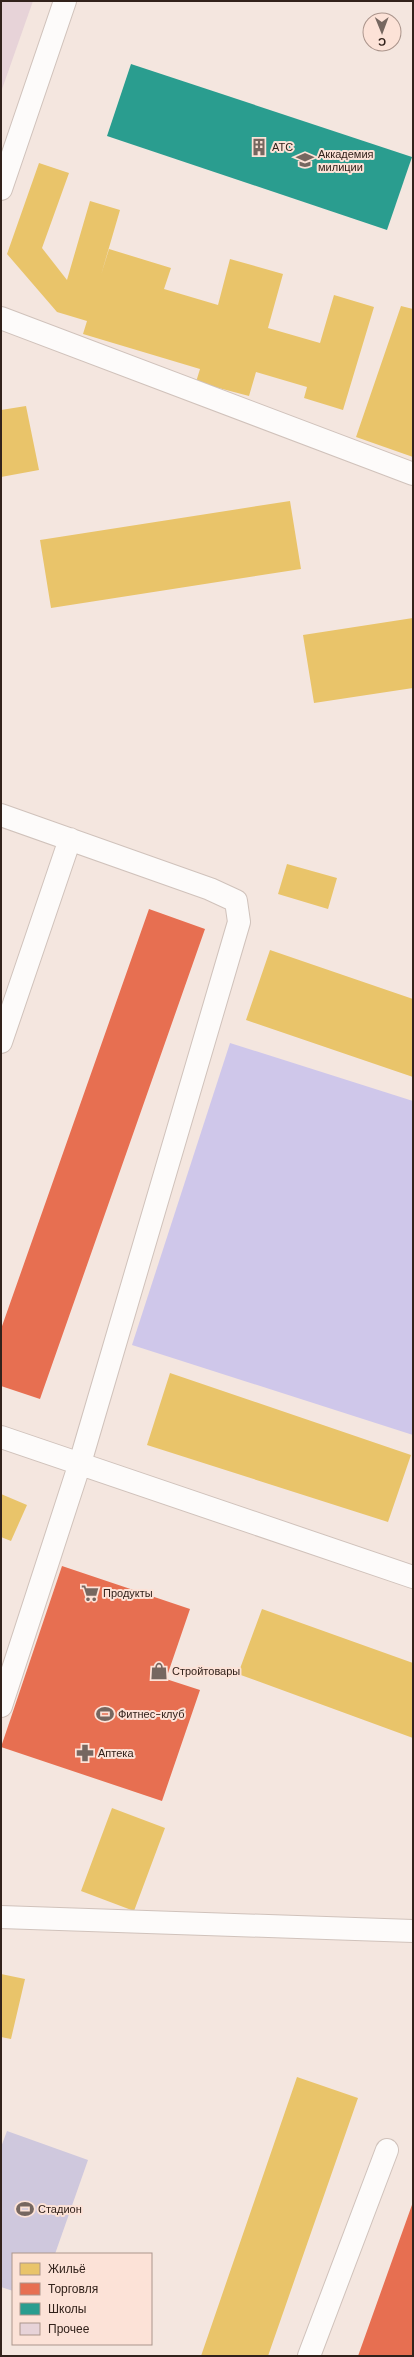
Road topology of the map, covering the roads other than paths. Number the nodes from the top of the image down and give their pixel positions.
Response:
1 (65, 1) edge
2 (1, 189) edge
3 (1, 318) edge
4 (413, 474) edge
5 (1, 815) edge
6 (70, 839) junction
7 (1, 1042) edge
8 (1, 1437) edge
9 (80, 1462) junction
10 (413, 1577) edge
11 (1, 1706) edge
12 (1, 1917) edge
13 (413, 1931) edge
14 (386, 2150) dead end
15 (309, 2356) edge

1 - 2 street
3 - 4 street
5 - 6 street
6 - 7 street
6 - 9 street
8 - 9 street
9 - 10 street
9 - 11 street
12 - 13 street
14 - 15 street

